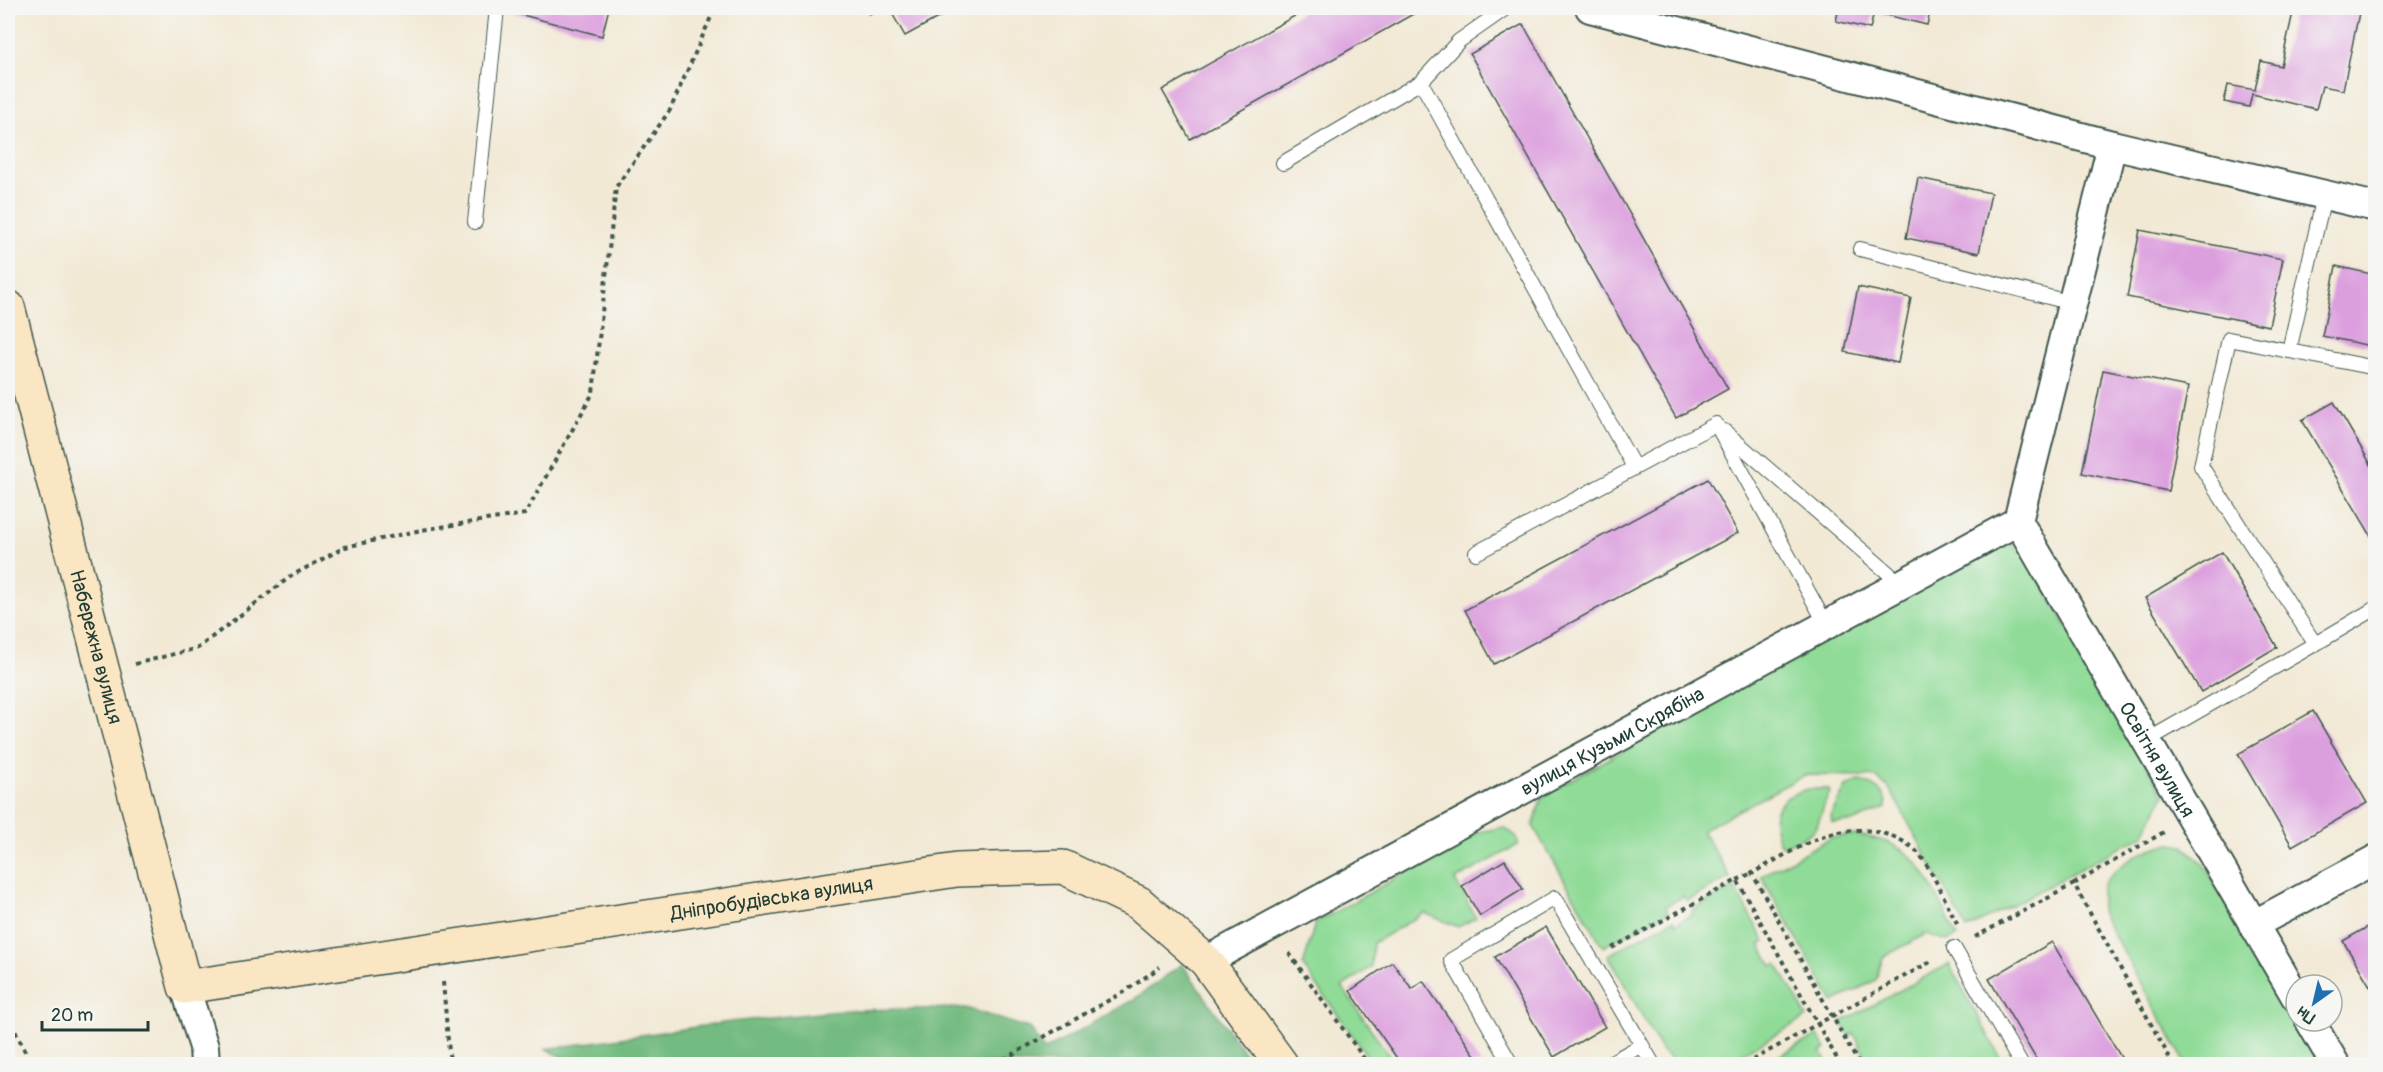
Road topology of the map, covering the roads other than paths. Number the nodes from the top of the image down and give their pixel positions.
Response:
1 (497, 8) edge
2 (1506, 8) edge
3 (1590, 8) edge
4 (1420, 82) junction
5 (2112, 145) junction
6 (1283, 163) dead end
7 (2324, 196) junction
8 (2376, 207) edge
9 (475, 222) dead end
10 (1860, 249) dead end
11 (2072, 303) junction
12 (8, 307) edge
13 (2289, 351) junction
14 (2376, 368) edge
15 (1716, 424) junction
16 (1634, 468) junction
17 (2018, 521) junction
18 (1476, 554) dead end
19 (1901, 584) junction
20 (2376, 608) edge
21 (1826, 624) junction
22 (2315, 644) junction
23 (2146, 741) junction
24 (2376, 859) edge
25 (2253, 925) junction
26 (1954, 948) road end
27 (1206, 961) junction
28 (2284, 978) edge
29 (185, 987) junction
30 (2317, 1033) edge
31 (1642, 1045) junction
32 (206, 1065) edge
33 (1281, 1065) edge
34 (1511, 1065) edge
35 (1608, 1065) edge
36 (1653, 1065) edge
37 (2021, 1065) edge
38 (2335, 1065) edge

1 - 9 lane
2 - 4 lane
3 - 5 street
4 - 6 lane
4 - 16 lane
5 - 7 street
5 - 11 street
7 - 8 street
7 - 13 lane
10 - 11 lane
11 - 17 street
12 - 29 street, Набережна вулиця
13 - 14 lane
13 - 22 lane
15 - 16 lane
15 - 19 lane
15 - 21 lane
16 - 18 lane
17 - 19 street, вулиця Кузьми Скрябіна
17 - 23 street, Освітня вулиця
19 - 21 street, вулиця Кузьми Скрябіна
20 - 22 lane
21 - 27 street, вулиця Кузьми Скрябіна
22 - 23 lane
23 - 25 street, Освітня вулиця
24 - 25 street
25 - 28 street, Освітня вулиця
26 - 37 lane
27 - 29 street, Дніпробудівська вулиця
27 - 33 street, Дніпробудівська вулиця
29 - 32 street
30 - 38 street
31 - 34 lane
31 - 35 lane
31 - 36 lane

